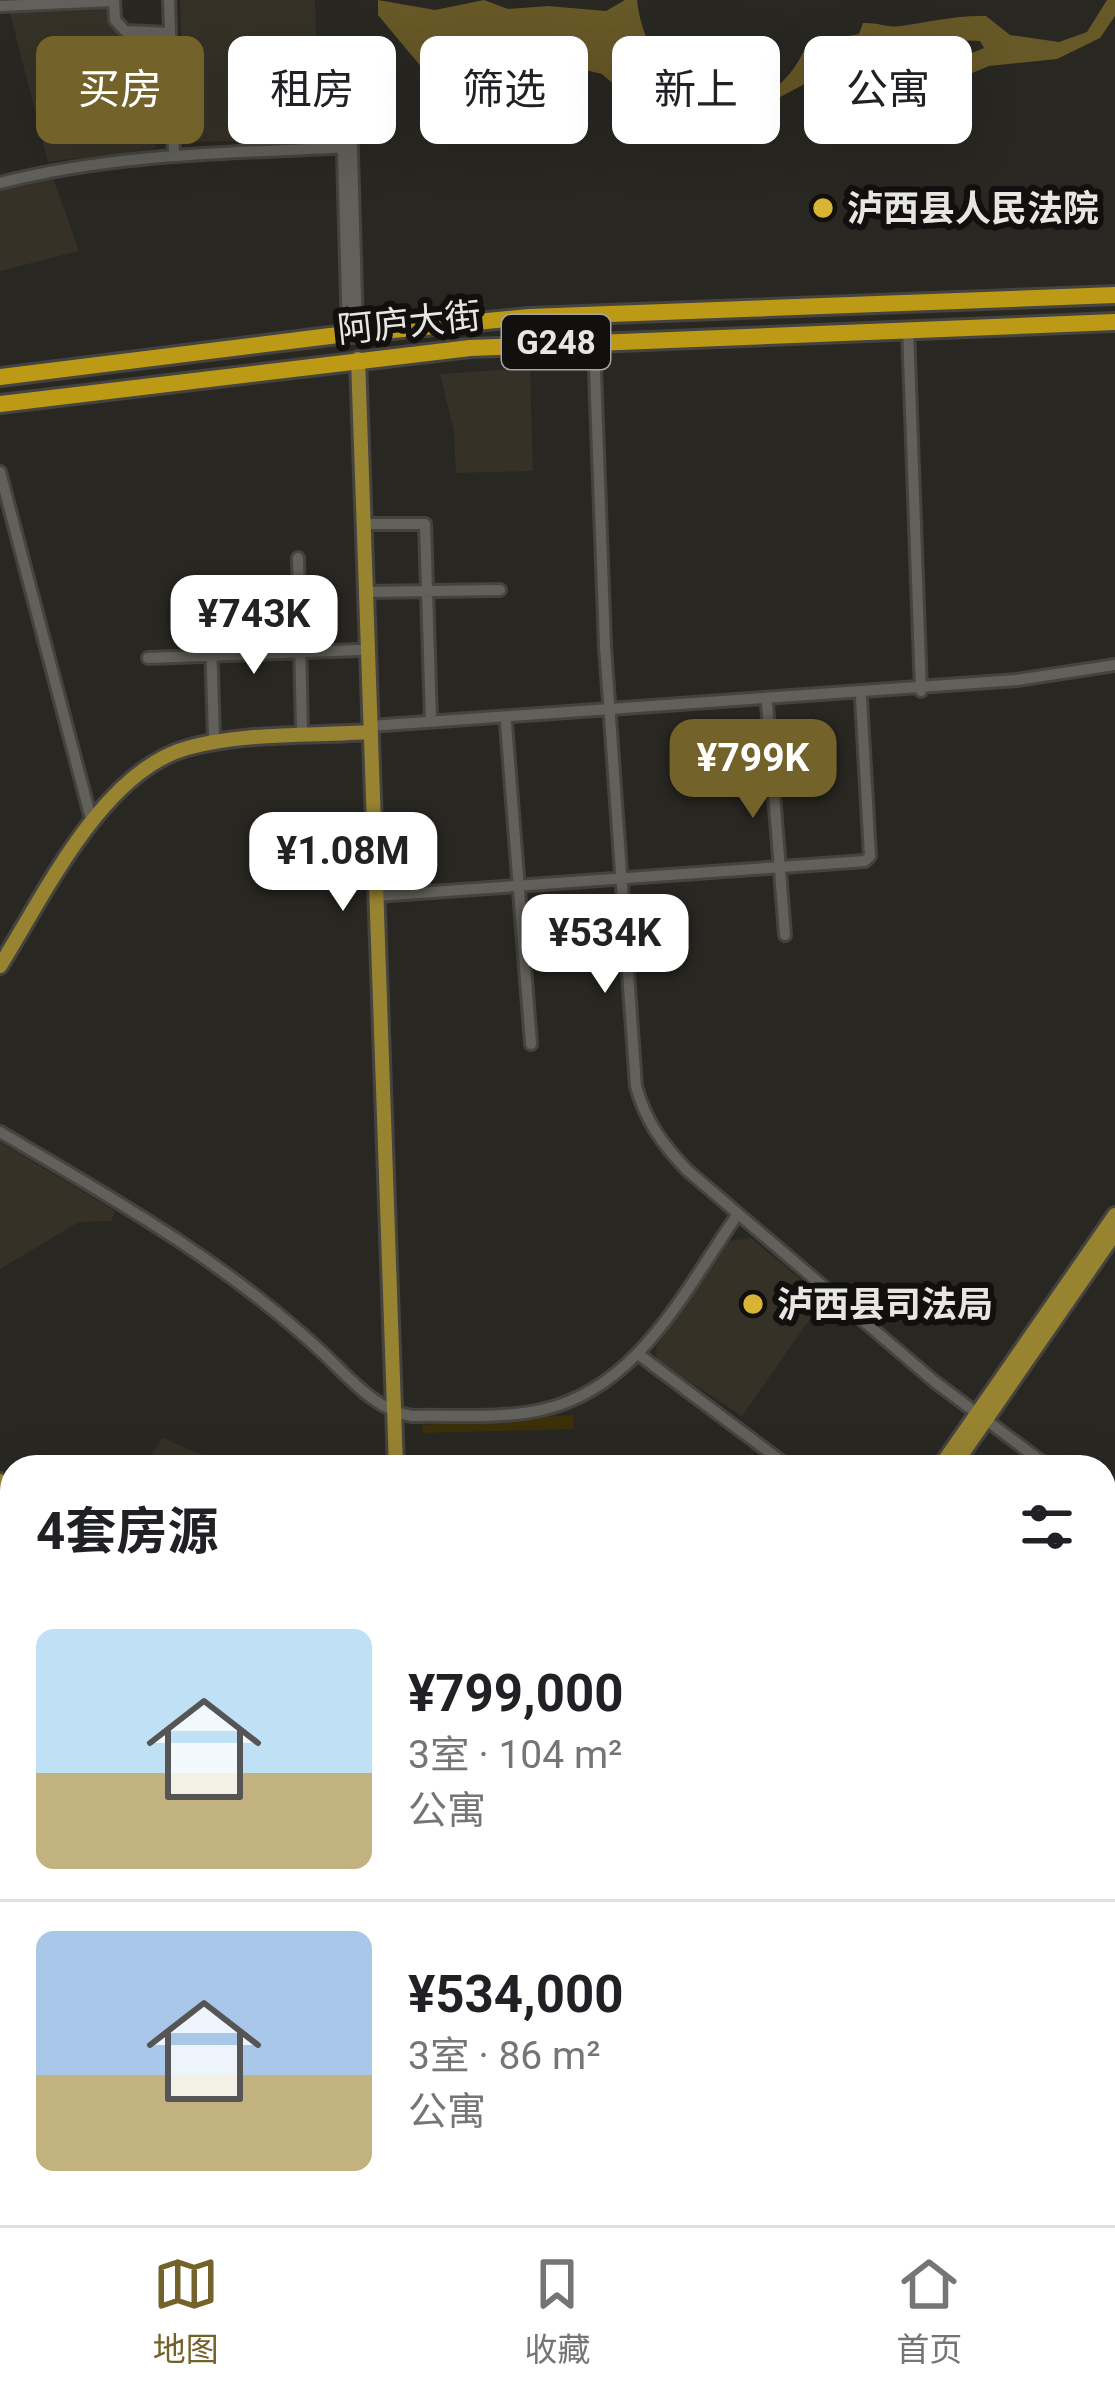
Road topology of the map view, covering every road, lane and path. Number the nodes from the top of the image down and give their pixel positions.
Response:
1 (114, 0) edge
2 (169, 0) edge
3 (0, 6) edge
4 (170, 33) junction
5 (348, 144) edge
6 (348, 148) junction
7 (174, 155) junction
8 (0, 183) edge
9 (1115, 295) edge
10 (593, 314) junction
11 (1115, 322) edge
12 (908, 329) junction
13 (353, 333) junction
14 (594, 340) junction
15 (354, 360) junction
16 (0, 377) edge
17 (0, 404) edge
18 (0, 472) edge
19 (363, 524) junction
20 (298, 558) dead end
21 (500, 590) dead end
22 (427, 591) junction
23 (366, 592) junction
24 (210, 609) dead end
25 (359, 650) junction
26 (300, 652) junction
27 (212, 656) junction
28 (148, 658) dead end
29 (1115, 668) edge
30 (921, 690) junction
31 (860, 698) junction
32 (767, 704) junction
33 (609, 712) junction
34 (431, 721) junction
35 (506, 722) junction
36 (366, 729) junction
37 (302, 730) junction
38 (214, 737) junction
39 (90, 815) junction
40 (781, 868) junction
41 (620, 880) junction
42 (519, 887) junction
43 (376, 896) junction
44 (784, 935) dead end
45 (0, 954) edge
46 (0, 966) edge
47 (531, 1044) dead end
48 (0, 1132) edge
49 (738, 1214) junction
50 (1115, 1215) edge
51 (1115, 1233) edge
52 (638, 1354) junction
53 (390, 1410) junction
54 (980, 1418) junction
55 (391, 1455) edge
56 (773, 1455) edge
57 (950, 1455) edge
58 (959, 1455) edge
59 (1032, 1455) edge

1 - 3 street
1 - 4 street
2 - 4 street
4 - 7 street
5 - 6 street
6 - 7 street
6 - 13 street
7 - 8 street
9 - 10 highway, 阿庐大街 / G248
10 - 13 highway, 阿庐大街 / G248
10 - 14 street
11 - 12 highway, 阿庐大街 / G248
12 - 14 highway, 阿庐大街 / G248
12 - 30 street
13 - 16 highway, G248
14 - 15 highway, 阿庐大街 / G248
14 - 33 street
15 - 17 highway, 阿庐大街 / G248
15 - 19 main road
15 - 25 main road
18 - 39 street
19 - 22 street
19 - 23 main road
20 - 26 street
21 - 22 street
22 - 23 street
22 - 34 street
23 - 36 main road
24 - 27 street
25 - 26 street
25 - 36 main road
26 - 27 street
26 - 37 street
27 - 28 street
27 - 38 street
29 - 30 street
30 - 31 street
30 - 33 street
31 - 32 street
31 - 40 street
32 - 33 street
32 - 40 street
33 - 34 street
33 - 35 street
33 - 41 street
34 - 36 street
35 - 36 street
35 - 42 street
36 - 37 main road
36 - 43 main road
36 - 46 main road
36 - 53 main road
37 - 38 main road
38 - 39 main road
39 - 45 main road
40 - 41 street
40 - 44 street
41 - 42 street
41 - 49 street
42 - 43 street
42 - 47 street
43 - 53 main road
48 - 53 street
49 - 52 street
49 - 54 street
50 - 54 main road
51 - 54 main road
52 - 53 street
52 - 56 street
53 - 55 main road
54 - 57 main road
54 - 58 main road
54 - 59 street

